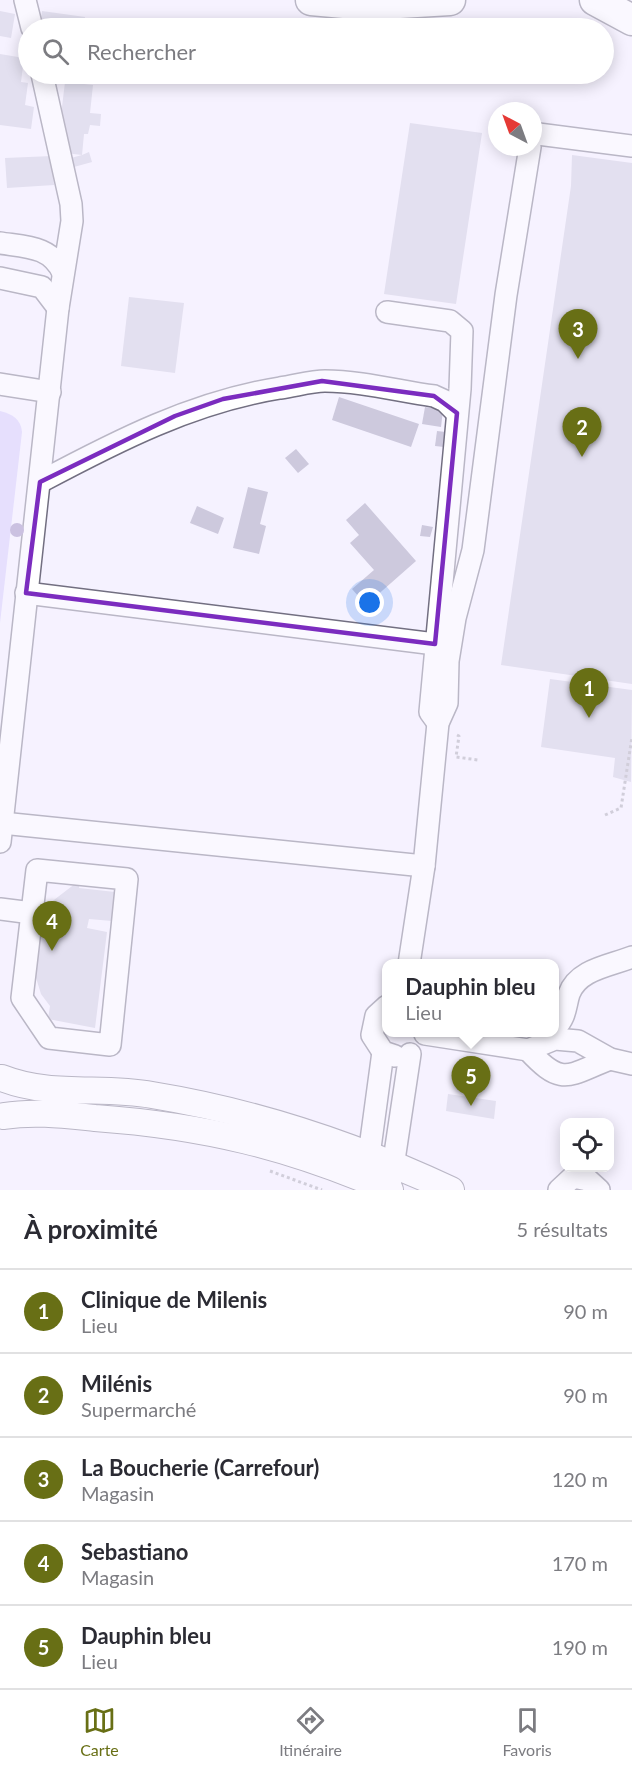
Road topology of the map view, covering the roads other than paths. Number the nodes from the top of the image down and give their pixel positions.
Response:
1 (25, 0) edge
2 (311, 0) edge
3 (450, 0) edge
4 (595, 0) edge
5 (30, 18) edge
6 (632, 20) edge
7 (44, 84) edge
8 (542, 135) edge
9 (632, 146) edge
10 (529, 156) edge
11 (0, 243) edge
12 (63, 273) junction
13 (0, 279) edge
14 (58, 309) junction
15 (387, 312) dead end
16 (0, 384) edge
17 (50, 392) junction
18 (457, 413) junction
19 (40, 482) junction
20 (26, 593) junction
21 (435, 644) junction
22 (438, 728) junction
23 (1, 832) edge
24 (424, 866) junction
25 (0, 909) edge
26 (32, 913) junction
27 (632, 957) edge
28 (410, 959) edge
29 (382, 1011) edge
30 (559, 1023) edge
31 (423, 1037) edge
32 (449, 1037) edge
33 (540, 1037) edge
34 (522, 1049) junction
35 (383, 1052) junction
36 (410, 1054) junction
37 (610, 1059) junction
38 (632, 1064) edge
39 (1, 1077) edge
40 (2, 1119) edge
41 (369, 1154) junction
42 (394, 1163) junction
43 (366, 1180) junction
44 (390, 1190) edge
45 (451, 1190) edge
46 (559, 1190) edge
47 (599, 1190) edge

1 - 5 street
2 - 3 highway
4 - 6 highway
7 - 12 street
8 - 9 street
10 - 22 street
11 - 12 street
12 - 14 street
13 - 14 street
14 - 17 street
15 - 18 street
16 - 17 street
17 - 19 street
18 - 19 street
18 - 21 street
19 - 20 street
20 - 21 street
20 - 23 street
21 - 22 street
22 - 24 street
23 - 24 street
24 - 28 street
25 - 26 street
26 - 26 street
27 - 30 street
29 - 35 street
31 - 36 street
32 - 34 street
33 - 34 street
34 - 37 street
34 - 37 street
35 - 36 street
35 - 41 street
36 - 42 street
37 - 38 street
39 - 40 main road
39 - 41 main road
40 - 43 main road
41 - 42 main road
41 - 43 street
42 - 44 street
42 - 45 main road
43 - 44 main road
46 - 47 street

